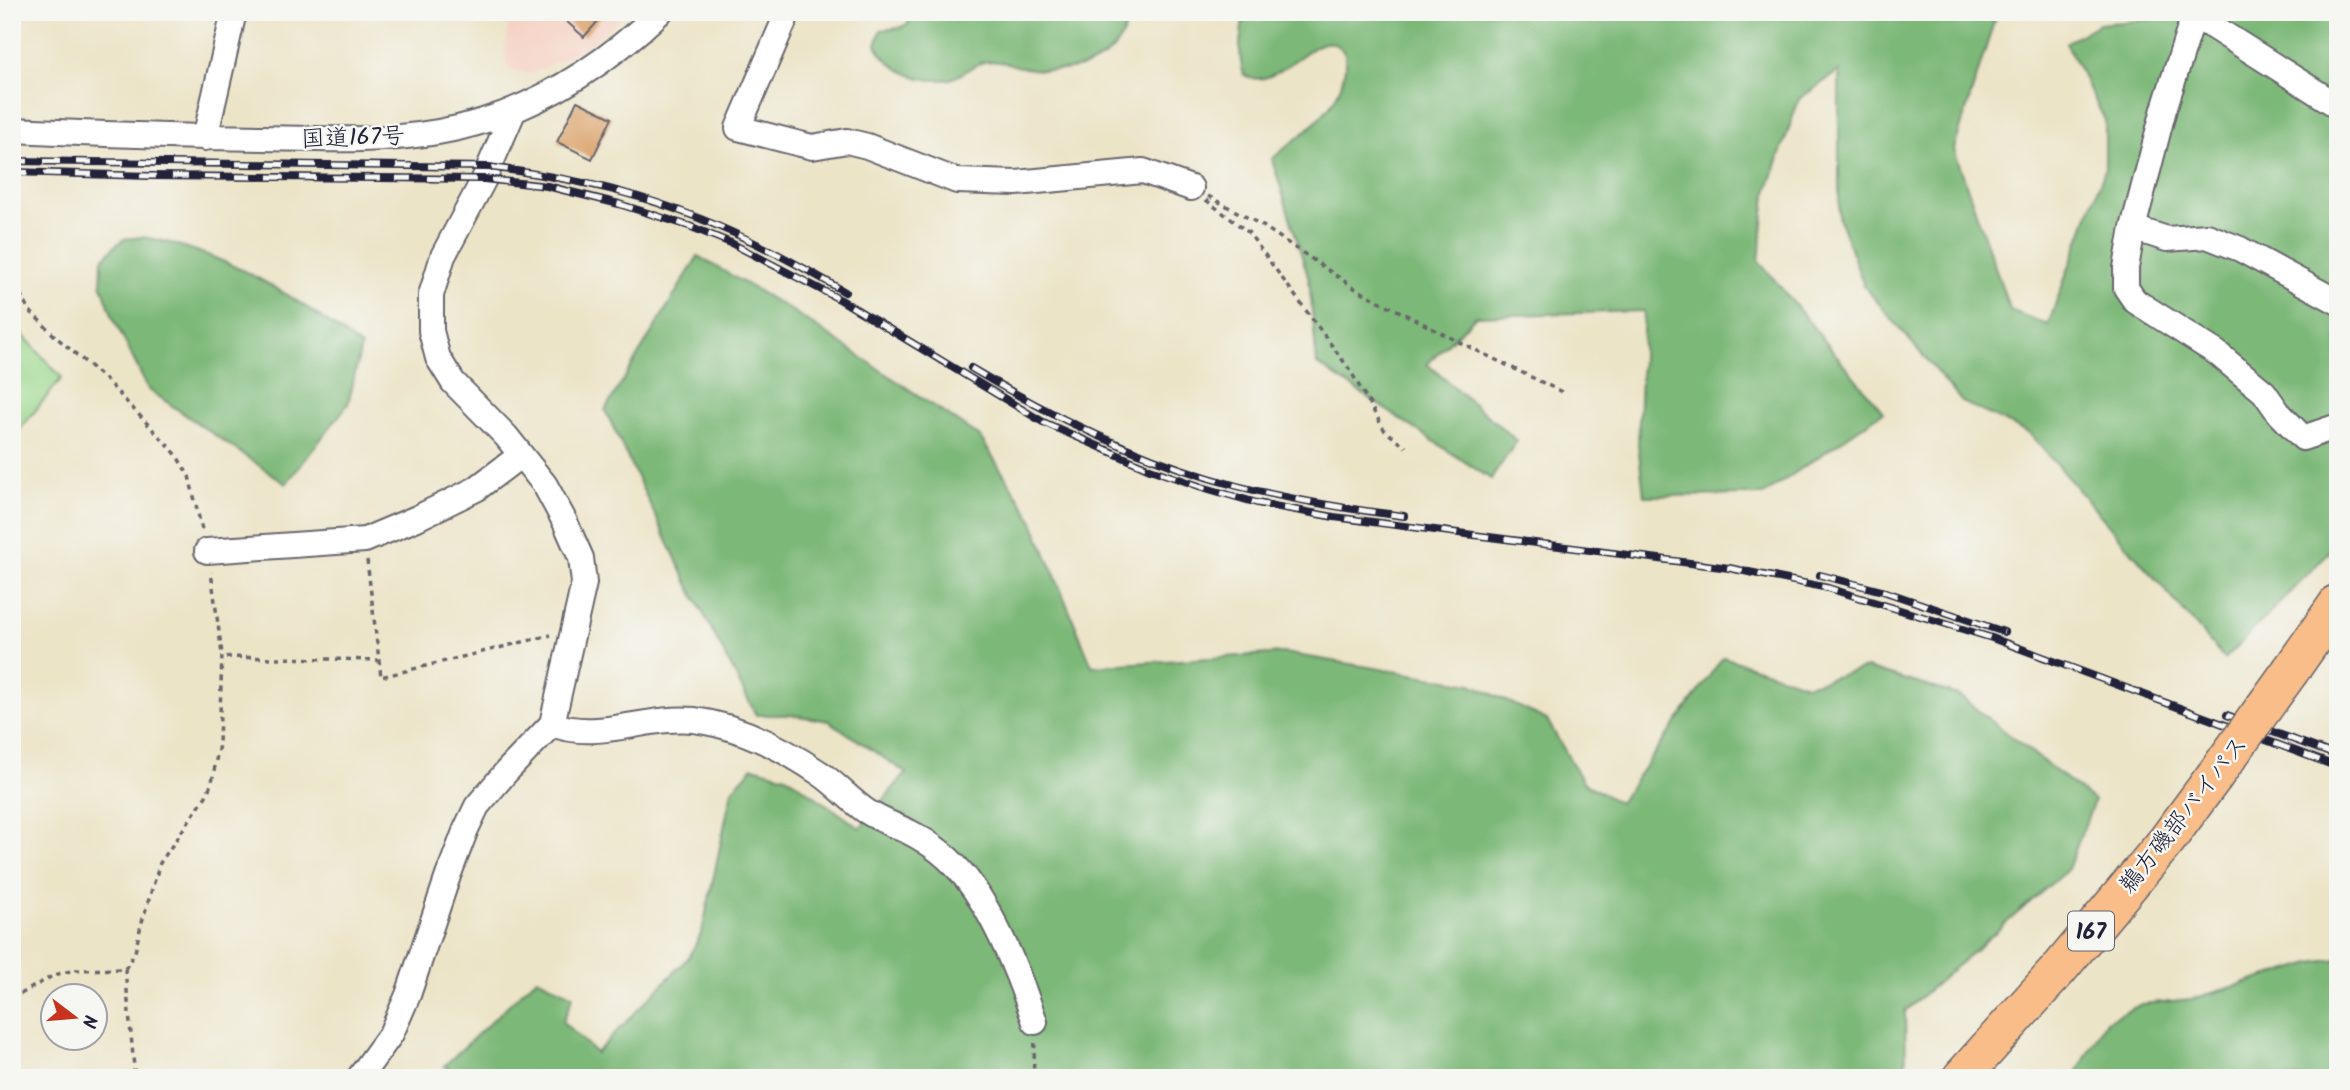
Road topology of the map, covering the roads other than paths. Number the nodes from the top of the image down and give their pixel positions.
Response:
1 (234, 12) edge
2 (660, 12) edge
3 (788, 12) edge
4 (2194, 13) edge
5 (2338, 106) edge
6 (514, 110) junction
7 (12, 130) edge
8 (205, 138) junction
9 (1191, 188) road end
10 (2133, 228) junction
11 (2338, 302) edge
12 (2338, 426) edge
13 (520, 455) junction
14 (207, 551) road end
15 (2338, 603) edge
16 (552, 724) junction
17 (1035, 1023) road end
18 (359, 1078) edge
19 (1961, 1078) edge

1 - 8 street
2 - 6 street, 国道167号
3 - 9 street
4 - 5 street
4 - 10 street
6 - 8 street, 国道167号
6 - 13 street
7 - 8 street, 国道167号
10 - 11 street
10 - 12 street
13 - 14 street
13 - 16 street
15 - 19 highway, 鵜方磯部バイパス / 167, bridge
16 - 17 street
16 - 18 street

